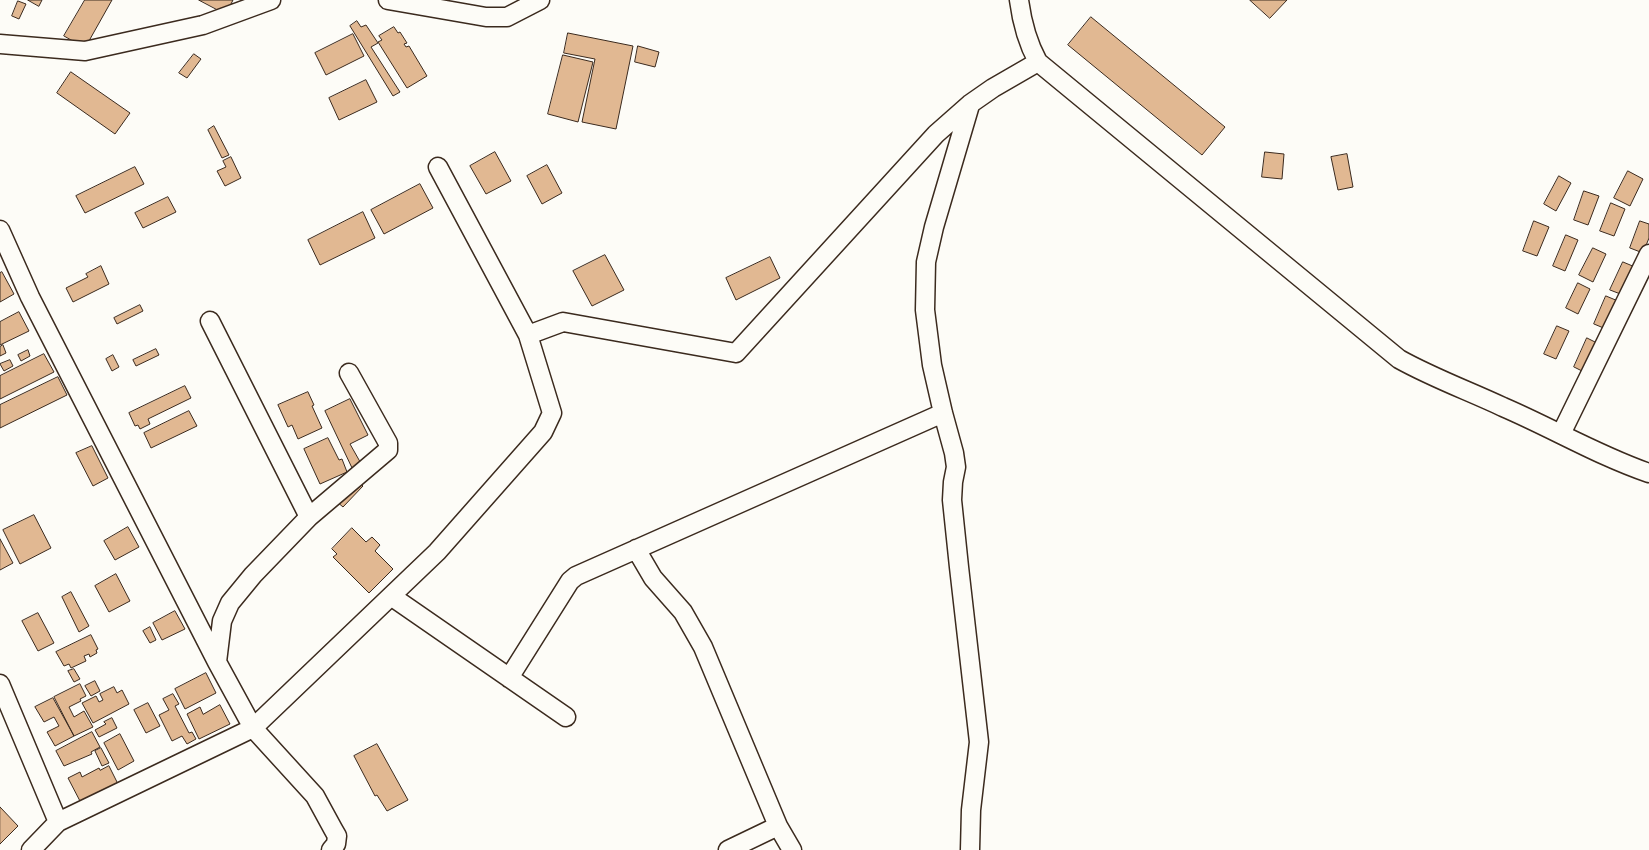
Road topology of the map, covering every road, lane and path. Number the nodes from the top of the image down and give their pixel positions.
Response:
1 (270, 0) edge
2 (388, 0) edge
3 (540, 0) edge
4 (1019, 0) edge
5 (0, 44) edge
6 (1038, 62) junction
7 (970, 104) junction
8 (438, 167) dead end
9 (0, 230) edge
10 (1649, 254) edge
11 (210, 320) dead end
12 (528, 334) junction
13 (349, 373) dead end
14 (942, 413) junction
15 (1561, 434) junction
16 (1649, 474) edge
17 (309, 517) junction
18 (636, 549) junction
19 (391, 596) junction
20 (217, 662) junction
21 (509, 678) junction
22 (0, 684) edge
23 (566, 717) dead end
24 (253, 728) junction
25 (58, 822) junction
26 (778, 826) junction
27 (31, 850) edge
28 (331, 850) edge
29 (728, 850) edge
30 (792, 850) edge
31 (970, 850) edge

1 - 5 street
2 - 3 street
4 - 6 street
6 - 7 street
6 - 15 street
7 - 12 street
7 - 14 street
8 - 12 street
9 - 20 street
10 - 15 street
11 - 17 street
12 - 19 street
13 - 17 street
14 - 18 street
14 - 31 street
15 - 16 street
17 - 20 street
18 - 21 street
18 - 26 street
19 - 21 street
19 - 24 street
20 - 24 street
21 - 23 street
22 - 25 street
24 - 25 street
24 - 28 street
25 - 27 street
26 - 29 street
26 - 30 street

